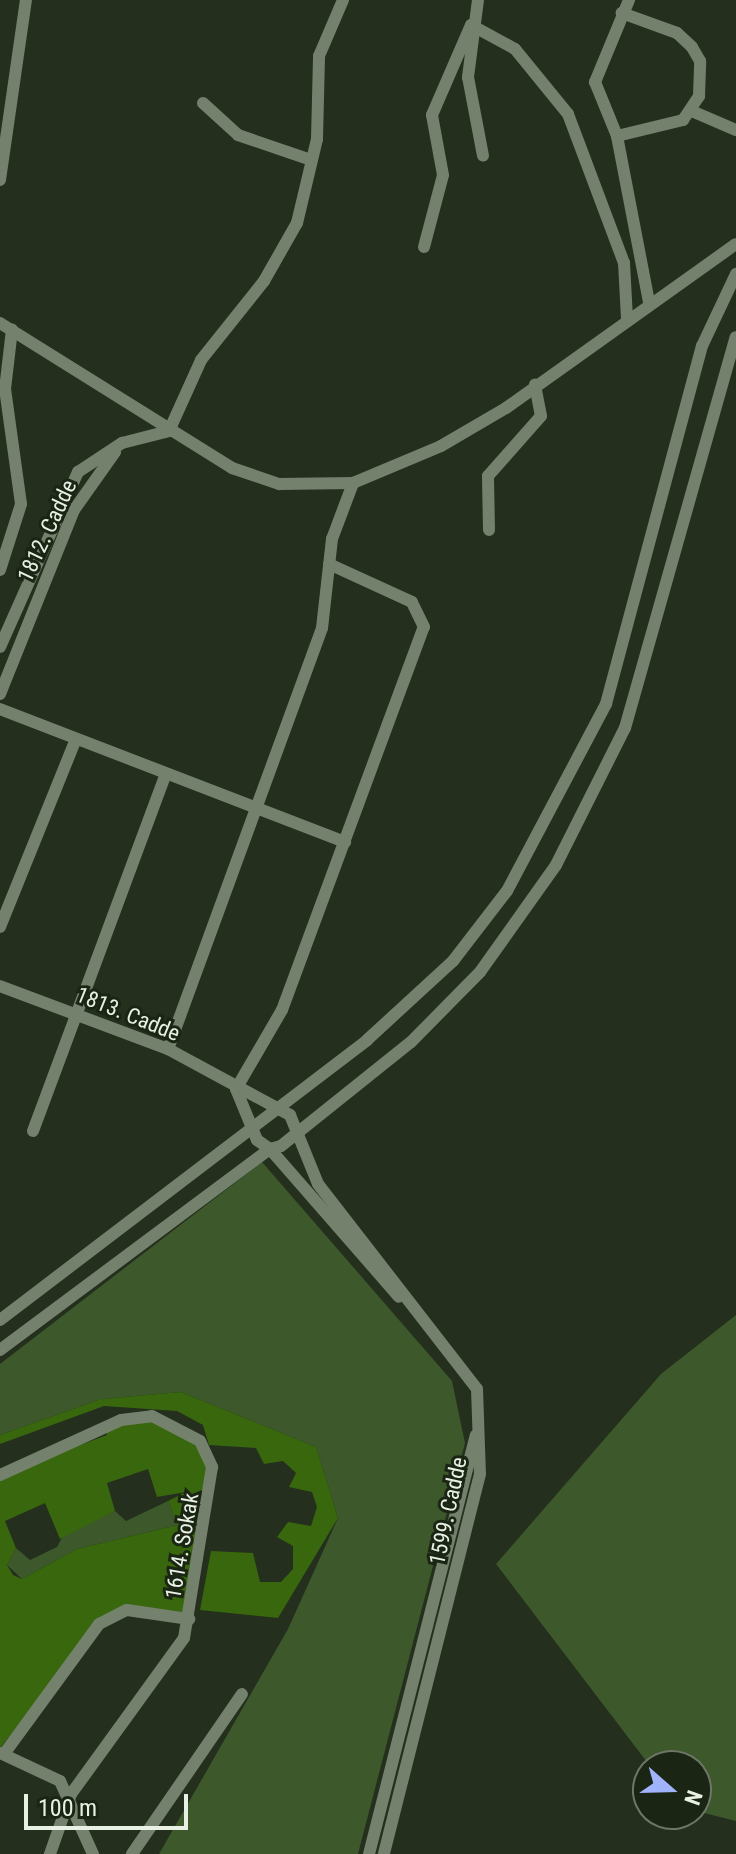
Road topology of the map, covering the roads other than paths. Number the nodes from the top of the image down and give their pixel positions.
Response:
1 (26, 0) edge
2 (343, 0) edge
3 (478, 0) edge
4 (629, 0) edge
5 (622, 13) junction
6 (471, 25) junction
7 (203, 103) dead end
8 (694, 112) junction
9 (736, 130) edge
10 (617, 136) junction
11 (483, 156) dead end
12 (311, 160) junction
13 (0, 180) edge
14 (736, 244) edge
15 (424, 247) dead end
16 (736, 274) edge
17 (649, 302) junction
18 (627, 318) junction
19 (6, 326) edge
20 (736, 337) edge
21 (535, 385) junction
22 (169, 431) junction
23 (122, 443) junction
24 (353, 483) junction
25 (489, 530) dead end
26 (329, 564) junction
27 (0, 570) edge
28 (0, 647) edge
29 (0, 694) edge
30 (0, 709) edge
31 (76, 739) junction
32 (165, 776) junction
33 (257, 808) junction
34 (345, 842) junction
35 (0, 927) edge
36 (0, 986) edge
37 (76, 1014) junction
38 (168, 1049) junction
39 (236, 1089) junction
40 (279, 1108) junction
41 (253, 1128) junction
42 (33, 1131) dead end
43 (297, 1131) junction
44 (270, 1149) junction
45 (0, 1320) edge
46 (0, 1350) edge
47 (0, 1475) edge
48 (189, 1619) junction
49 (242, 1694) dead end
50 (2, 1754) edge
51 (71, 1794) junction
52 (50, 1854) edge
53 (93, 1854) edge
54 (132, 1854) edge
55 (369, 1854) edge
56 (384, 1854) edge

1 - 13 street
2 - 12 street
3 - 6 street
4 - 5 street
5 - 8 street
5 - 10 street
6 - 11 street
6 - 15 street
6 - 18 street
7 - 12 street
8 - 9 street
8 - 10 street
10 - 17 street
12 - 22 street
14 - 17 street
16 - 40 street
17 - 18 street
18 - 21 street
19 - 22 street
19 - 27 street
20 - 43 street
21 - 24 street
21 - 25 street
22 - 23 street
22 - 24 street
23 - 28 street, 1812. Cadde
23 - 29 street, 1812. Cadde
24 - 26 street
26 - 33 street
26 - 34 street
30 - 31 street
31 - 32 street
31 - 35 street
32 - 33 street
32 - 37 street
33 - 34 street
33 - 38 street
34 - 39 street
36 - 37 street, 1813. Cadde
37 - 38 street, 1813. Cadde
37 - 42 street
38 - 39 street, 1813. Cadde
39 - 40 street, 1813. Cadde
39 - 41 street
40 - 41 street
40 - 43 street, 1599. Cadde
41 - 44 street, 1599. Cadde
41 - 45 street
43 - 44 street
43 - 56 street, 1599. Cadde
44 - 46 street
44 - 55 street, 1599. Cadde
47 - 48 street, 1614. Sokak
48 - 50 street
48 - 51 street, 1614. Sokak
49 - 54 street
50 - 51 street
51 - 52 street, 1614. Sokak
51 - 53 street

